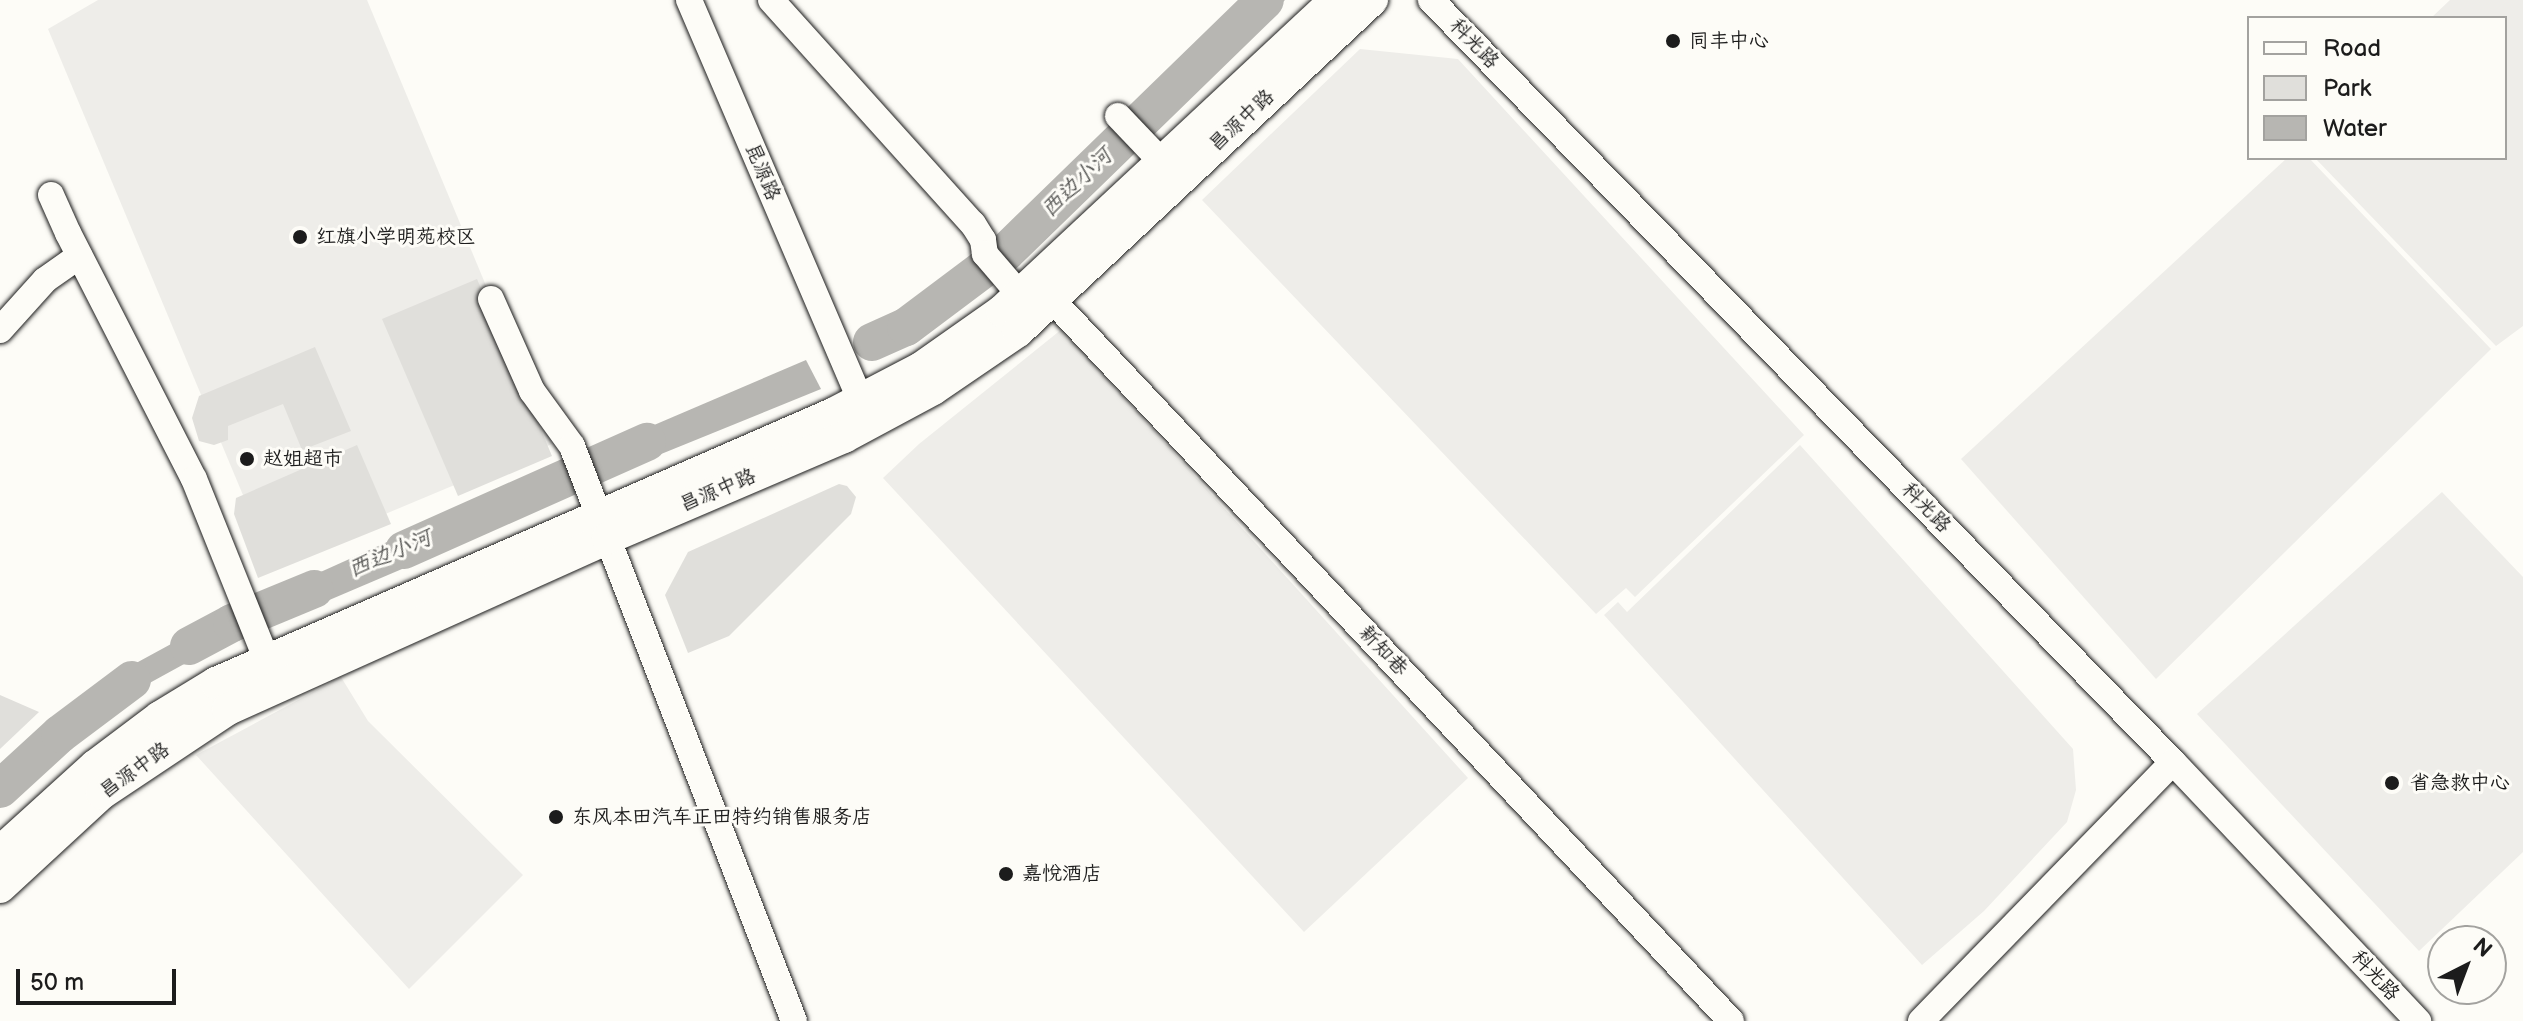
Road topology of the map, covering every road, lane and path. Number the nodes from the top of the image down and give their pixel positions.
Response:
1 (689, 0) edge
2 (771, 0) edge
3 (1336, 0) edge
4 (1372, 0) edge
5 (1431, 0) edge
6 (1118, 116) dead end
7 (1158, 159) junction
8 (51, 195) dead end
9 (79, 256) junction
10 (1036, 298) junction
11 (491, 299) dead end
12 (0, 330) edge
13 (862, 403) junction
14 (601, 517) junction
15 (268, 664) junction
16 (2173, 762) junction
17 (0, 852) edge
18 (0, 887) edge
19 (794, 1021) edge
20 (1731, 1021) edge
21 (1921, 1021) edge
22 (2418, 1021) edge

1 - 13 street, 昆源路
2 - 10 street, 新知巷
3 - 7 main road, 昌源中路
4 - 10 main road, 昌源中路
5 - 16 street, 科光路
6 - 7 street
7 - 10 main road, 昌源中路
8 - 9 street
9 - 12 street
9 - 15 street
10 - 13 main road, 昌源中路
10 - 20 street, 新知巷
11 - 14 street
13 - 14 main road, 昌源中路
14 - 15 main road, 昌源中路
14 - 19 street
15 - 17 main road, 昌源中路
15 - 18 main road, 昌源中路
16 - 21 street
16 - 22 street, 科光路

